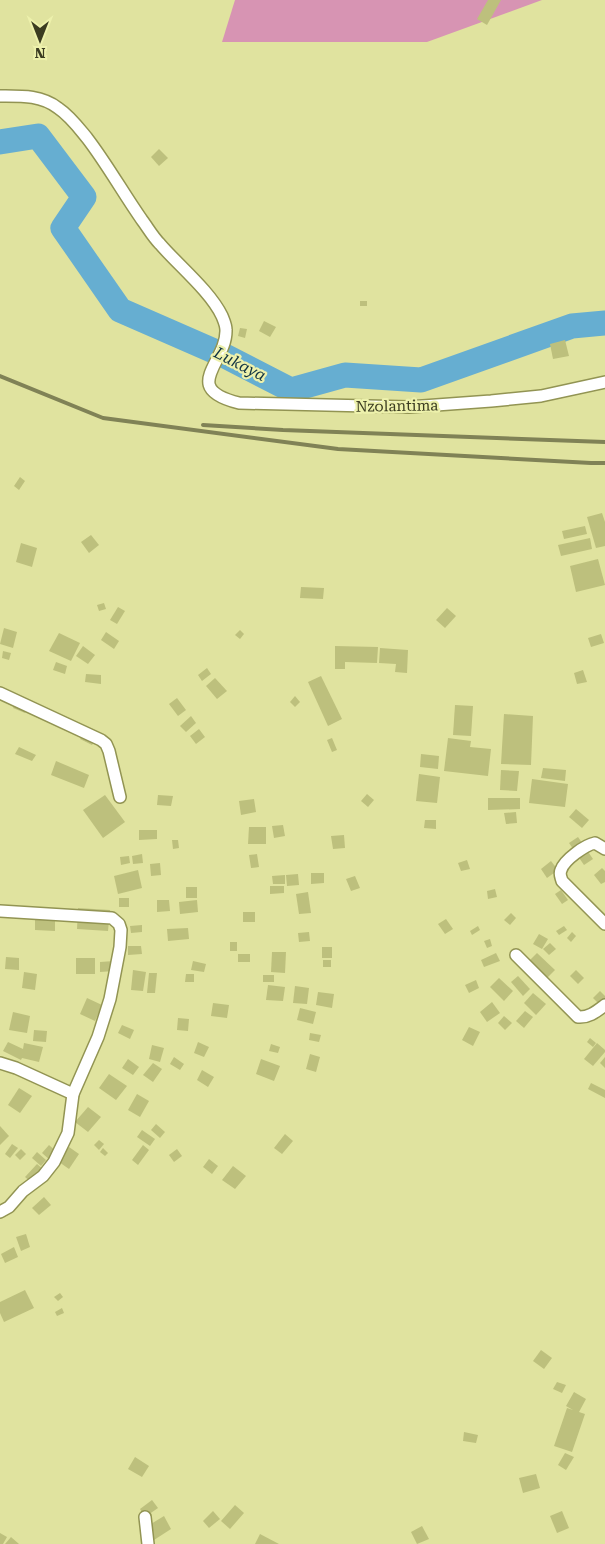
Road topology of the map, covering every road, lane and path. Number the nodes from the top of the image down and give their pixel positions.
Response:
1 (0, 96) edge
2 (605, 382) edge
3 (0, 693) edge
4 (120, 797) dead end
5 (605, 849) edge
6 (0, 911) edge
7 (605, 924) edge
8 (516, 955) dead end
9 (605, 1005) edge
10 (0, 1063) edge
11 (73, 1094) junction
12 (0, 1212) edge
13 (146, 1517) dead end
14 (148, 1544) edge

1 - 2 street, Nzolantima
3 - 4 street
5 - 7 street
6 - 11 street
8 - 9 street
10 - 11 street
11 - 12 street
13 - 14 street

